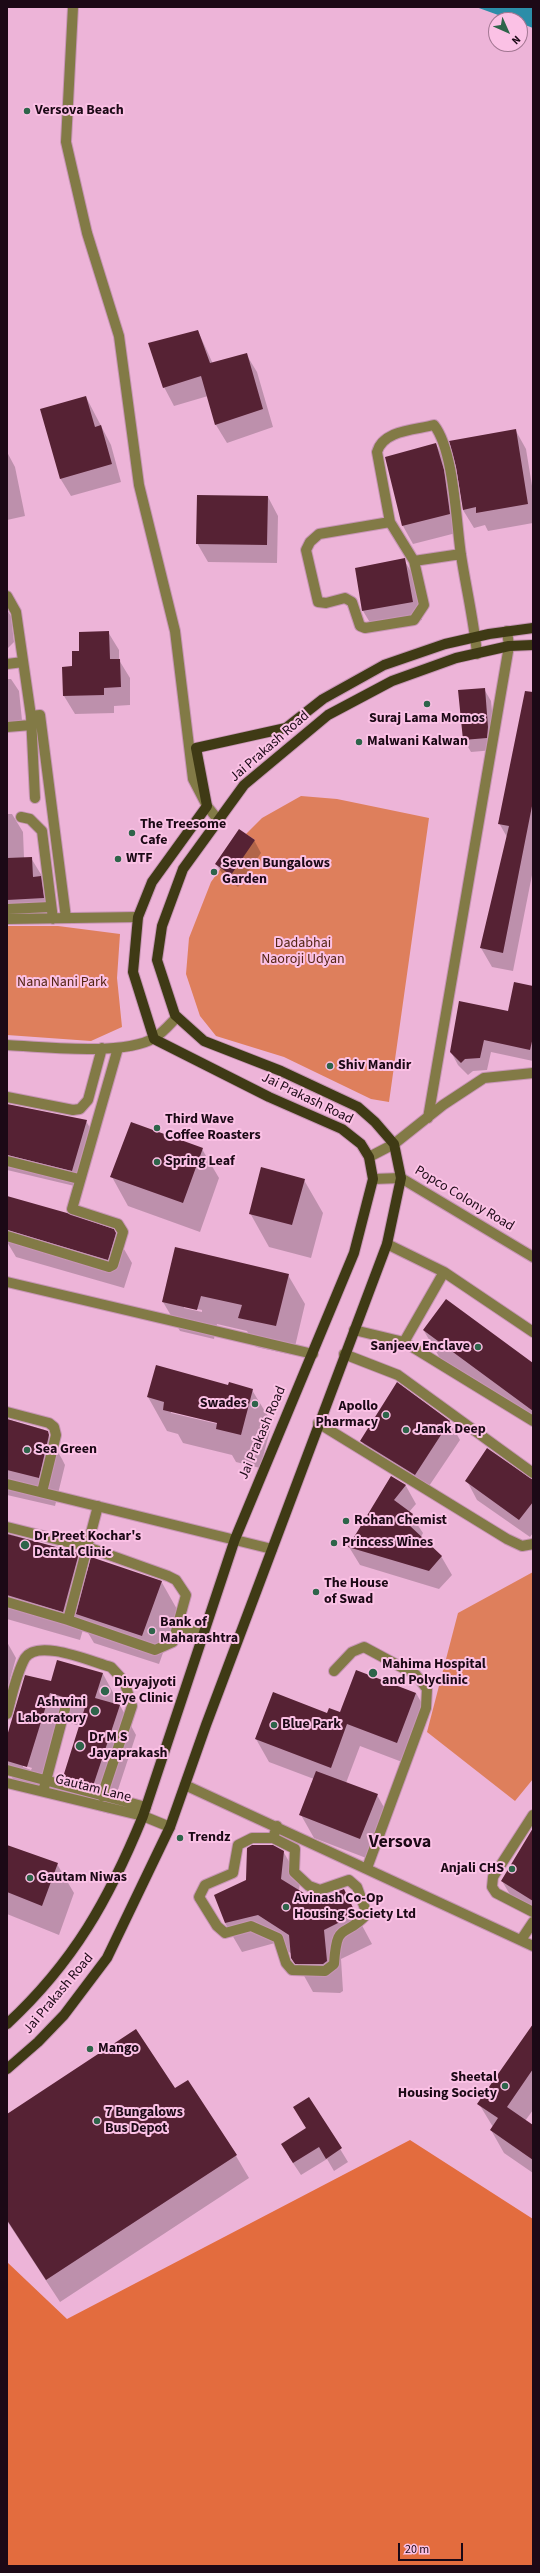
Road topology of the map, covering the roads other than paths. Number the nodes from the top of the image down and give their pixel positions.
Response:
1 (73, 7) edge
2 (390, 522) junction
3 (461, 554) junction
4 (414, 561) junction
5 (7, 596) edge
6 (533, 628) edge
7 (507, 631) junction
8 (476, 638) junction
9 (533, 645) edge
10 (509, 646) junction
11 (477, 654) junction
12 (22, 662) junction
13 (7, 664) edge
14 (31, 720) junction
15 (7, 727) edge
16 (35, 798) dead end
17 (207, 806) junction
18 (21, 817) dead end
19 (219, 821) junction
20 (51, 907) junction
21 (7, 908) edge
22 (138, 917) junction
23 (66, 918) junction
24 (7, 919) edge
25 (53, 919) junction
26 (177, 1017) junction
27 (154, 1039) junction
28 (7, 1045) edge
29 (102, 1048) junction
30 (118, 1048) junction
31 (533, 1073) edge
32 (7, 1096) edge
33 (428, 1118) junction
34 (394, 1144) junction
35 (369, 1157) junction
36 (7, 1161) edge
37 (401, 1178) junction
38 (79, 1179) junction
39 (373, 1180) junction
40 (7, 1236) edge
41 (387, 1244) junction
42 (533, 1257) edge
43 (444, 1272) junction
44 (7, 1282) edge
45 (354, 1330) junction
46 (533, 1332) edge
47 (404, 1342) junction
48 (313, 1354) junction
49 (344, 1354) junction
50 (7, 1412) edge
51 (533, 1422) edge
52 (318, 1424) junction
53 (533, 1473) edge
54 (7, 1484) edge
55 (42, 1492) junction
56 (98, 1506) junction
57 (7, 1527) edge
58 (235, 1539) junction
59 (533, 1544) edge
60 (87, 1548) junction
61 (272, 1549) junction
62 (7, 1602) edge
63 (68, 1620) junction
64 (178, 1626) junction
65 (203, 1634) junction
66 (334, 1671) dead end
67 (65, 1709) dead end
68 (7, 1714) edge
69 (7, 1770) edge
70 (46, 1781) junction
71 (7, 1783) edge
72 (185, 1785) junction
73 (43, 1791) junction
74 (102, 1796) junction
75 (144, 1812) junction
76 (533, 1815) edge
77 (277, 1826) junction
78 (170, 1827) junction
79 (273, 1838) junction
80 (367, 1868) junction
81 (533, 1912) edge
82 (533, 1922) edge
83 (521, 1940) junction
84 (533, 1946) edge
85 (7, 2024) edge
86 (7, 2069) edge

1 - 17 street
2 - 3 street
2 - 4 street
2 - 4 street
3 - 4 street
3 - 8 street
5 - 12 street
6 - 7 main road, Jai Prakash Road
7 - 8 main road, Jai Prakash Road
7 - 10 street
8 - 11 street
8 - 17 main road, Jai Prakash Road
9 - 10 main road, Jai Prakash Road
10 - 11 main road, Jai Prakash Road
10 - 33 street
11 - 19 main road, Jai Prakash Road
12 - 13 street
12 - 14 street
14 - 15 street
14 - 16 street
14 - 23 street
17 - 19 street
17 - 22 main road
18 - 20 street
19 - 26 main road, Jai Prakash Road
20 - 21 street
20 - 25 street
22 - 23 street
22 - 27 main road
23 - 25 street
24 - 25 street
26 - 27 street
26 - 34 main road, Jai Prakash Road
27 - 30 street
27 - 35 main road, Jai Prakash Road
28 - 29 street
29 - 30 street
29 - 32 street
30 - 38 street
31 - 33 street
33 - 34 street
34 - 35 street
34 - 37 main road, Jai Prakash Road
35 - 39 main road, Jai Prakash Road
36 - 38 street
37 - 39 street
37 - 41 main road, Jai Prakash Road
37 - 42 street, Popco Colony Road
38 - 40 street
39 - 48 main road, Jai Prakash Road
41 - 43 street
41 - 45 main road, Jai Prakash Road
43 - 46 street
43 - 47 street
44 - 48 street
45 - 47 street
45 - 49 main road, Jai Prakash Road
47 - 51 street
48 - 58 main road, Jai Prakash Road
49 - 52 main road, Jai Prakash Road
49 - 53 street
50 - 55 street
52 - 59 street
52 - 61 main road, Jai Prakash Road
54 - 55 street
55 - 56 street
56 - 58 street
56 - 60 street
57 - 60 street
58 - 61 street
58 - 65 main road, Jai Prakash Road
60 - 63 street
60 - 64 street
61 - 72 main road, Jai Prakash Road
62 - 63 street
63 - 64 street
64 - 65 street
65 - 75 main road, Jai Prakash Road
66 - 80 street
67 - 70 street
68 - 74 street
69 - 70 street
70 - 73 street
70 - 74 street
71 - 73 street, Gautam Lane
72 - 77 street
72 - 78 main road, Jai Prakash Road
73 - 75 street, Gautam Lane
74 - 75 street
75 - 78 street, Gautam Lane
75 - 85 main road, Jai Prakash Road
76 - 81 street
77 - 79 street
77 - 80 street
78 - 86 main road, Jai Prakash Road
79 - 79 street
80 - 83 street
82 - 83 street
83 - 84 street

